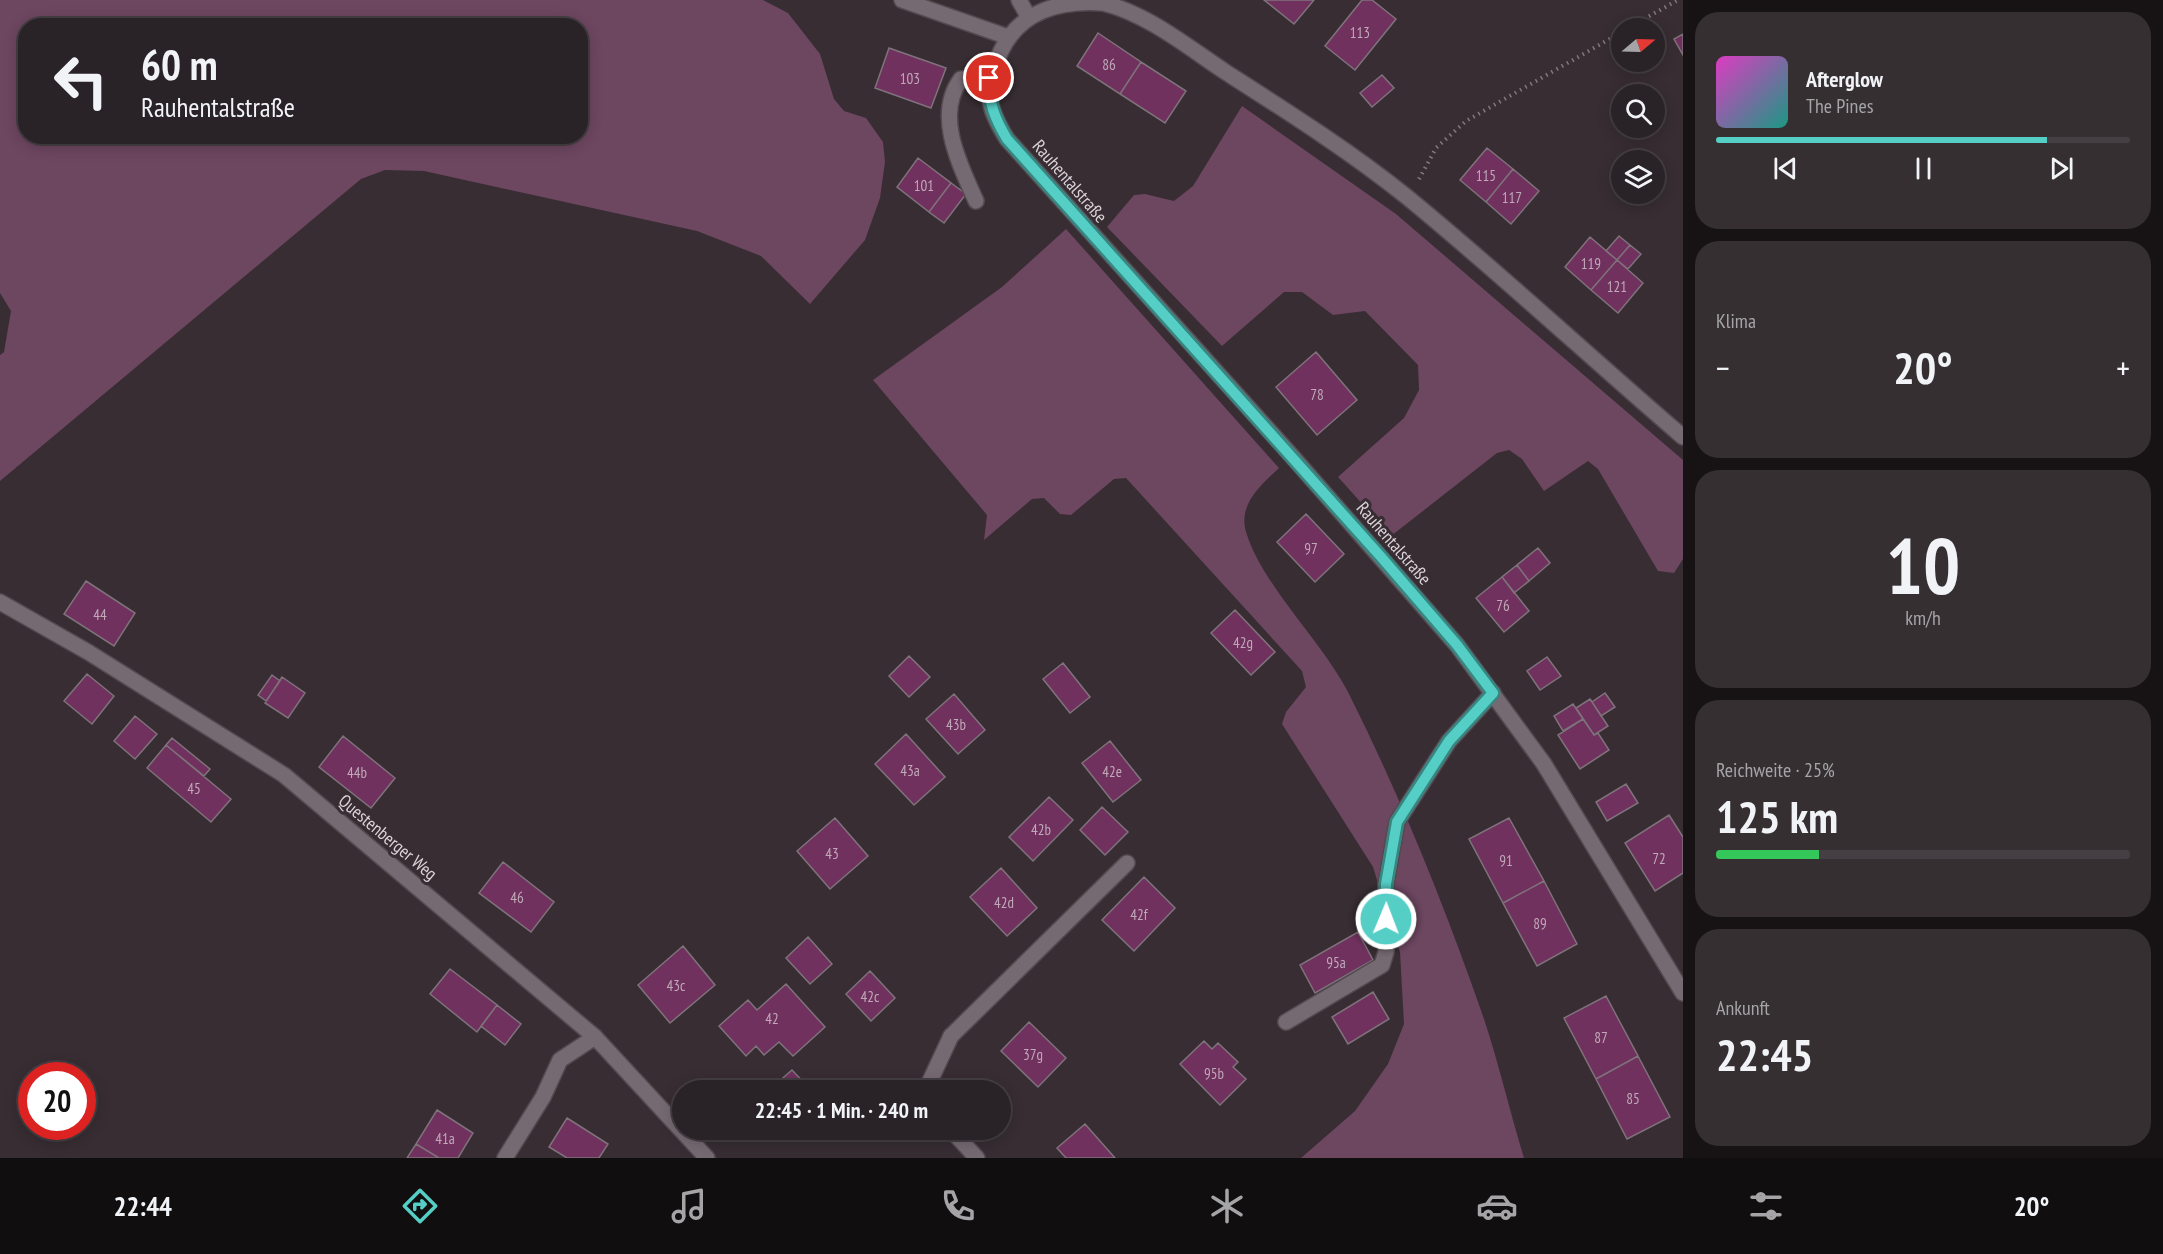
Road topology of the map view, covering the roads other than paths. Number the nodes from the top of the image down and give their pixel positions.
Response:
1 (902, 0) edge
2 (1019, 0) edge
3 (1028, 16) junction
4 (1008, 37) junction
5 (989, 78) junction
6 (976, 201) dead end
7 (1683, 437) edge
8 (0, 602) edge
9 (1493, 693) junction
10 (1127, 863) dead end
11 (1683, 993) edge
12 (1286, 1022) dead end
13 (595, 1037) junction
14 (930, 1080) edge
15 (960, 1140) edge
16 (505, 1158) edge
17 (707, 1158) edge
18 (976, 1158) edge

1 - 4 street
2 - 3 street
3 - 4 street
3 - 7 street
4 - 5 street
5 - 6 street
5 - 9 street, Rauhentalstraße
8 - 13 street, Questenberger Weg
9 - 11 street, Rauhentalstraße
9 - 12 street
10 - 14 street
13 - 16 street
13 - 17 street, Questenberger Weg
15 - 18 street

